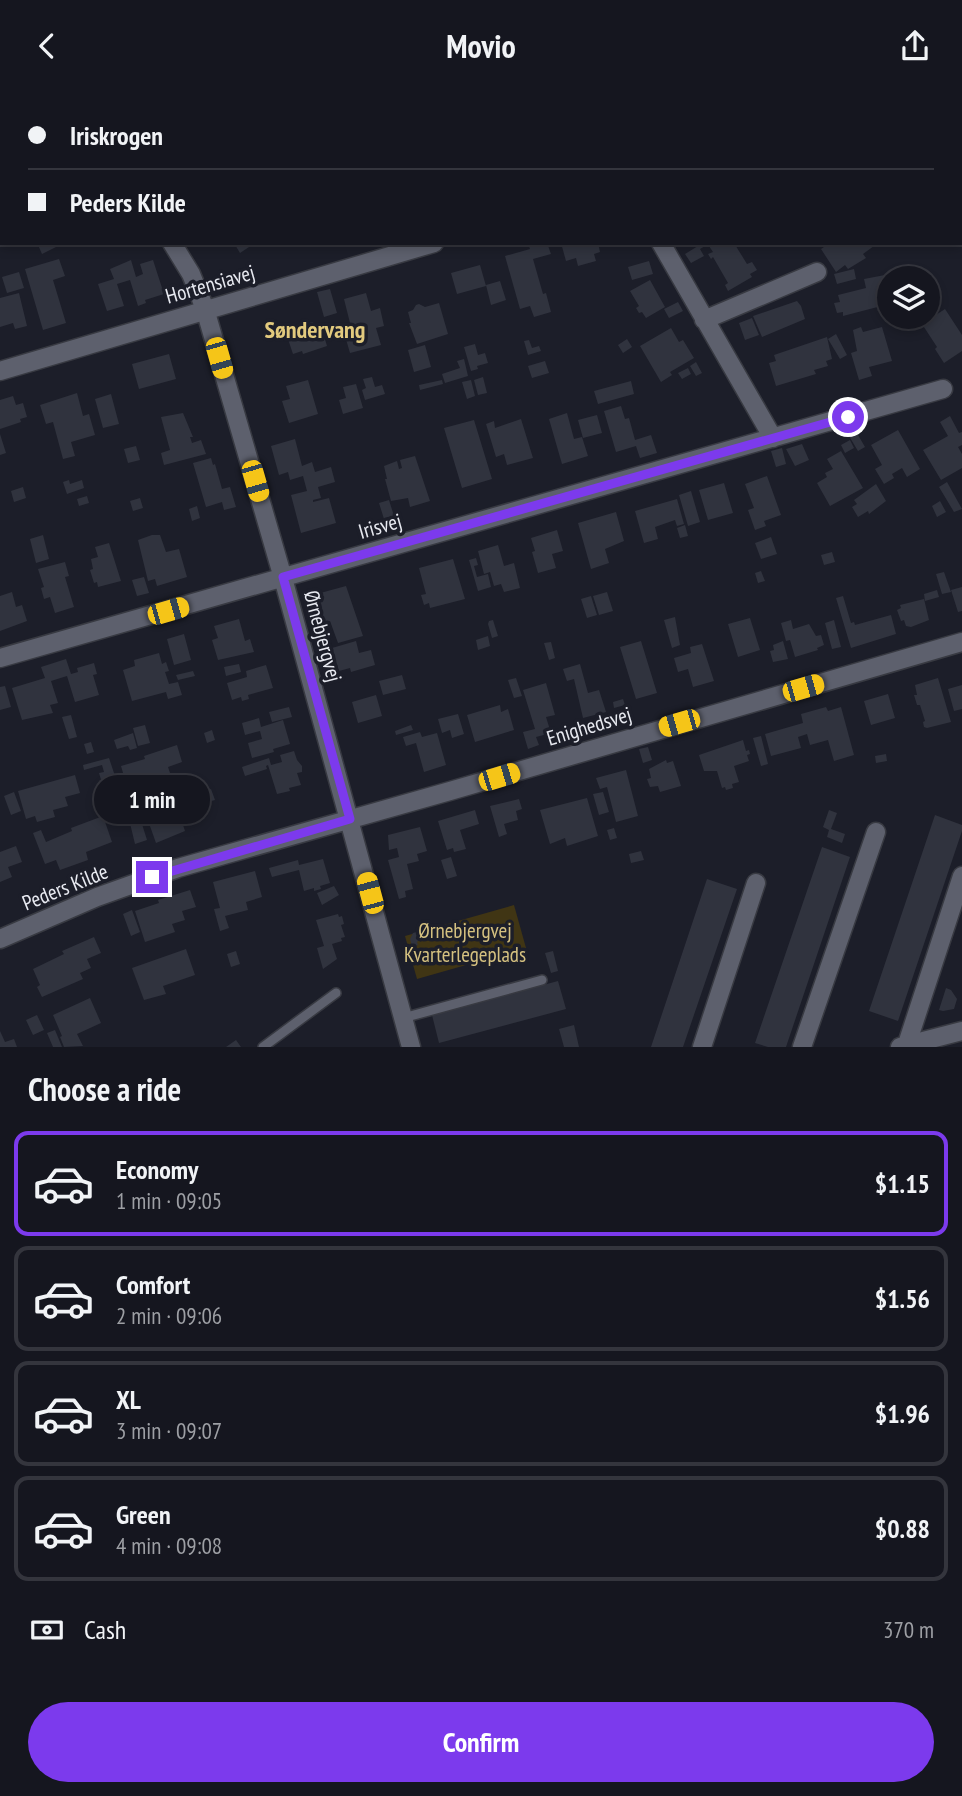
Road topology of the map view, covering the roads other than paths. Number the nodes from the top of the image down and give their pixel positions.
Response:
1 (173, 245) edge
2 (427, 245) edge
3 (662, 245) edge
4 (817, 272) dead end
5 (205, 309) junction
6 (705, 320) junction
7 (0, 371) edge
8 (943, 389) dead end
9 (774, 438) junction
10 (283, 577) junction
11 (962, 642) edge
12 (0, 658) edge
13 (350, 819) junction
14 (876, 832) dead end
15 (962, 876) edge
16 (756, 883) dead end
17 (0, 939) edge
18 (542, 980) dead end
19 (336, 993) dead end
20 (403, 1018) junction
21 (962, 1031) edge
22 (904, 1046) edge
23 (263, 1047) edge
24 (411, 1047) edge
25 (702, 1047) edge
26 (802, 1047) edge

1 - 5 street, Ørnebjergvej
2 - 5 street, Hortensiavej
3 - 6 street
4 - 6 street
5 - 7 street, Hortensiavej
5 - 10 street, Ørnebjergvej
6 - 9 street
8 - 9 street, Irisvej
9 - 10 street, Irisvej
10 - 12 street, Irisvej
10 - 13 street, Ørnebjergvej
11 - 13 street, Enighedsvej
13 - 17 street, Peders Kilde
13 - 20 street, Ørnebjergvej
14 - 26 street
15 - 22 street
16 - 25 street
18 - 20 lane
19 - 23 lane
20 - 24 street, Ørnebjergvej
21 - 22 street

